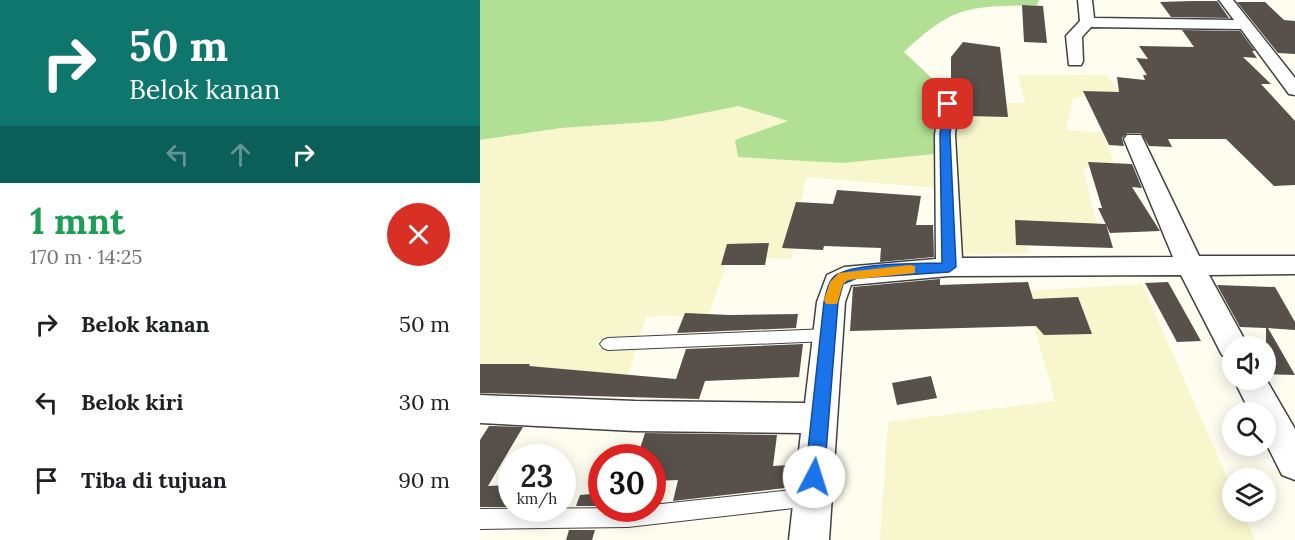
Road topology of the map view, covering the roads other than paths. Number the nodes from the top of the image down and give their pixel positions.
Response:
1 (1085, 0) edge
2 (1226, 0) edge
3 (1087, 22) junction
4 (1245, 25) junction
5 (1075, 61) dead end
6 (1295, 90) edge
7 (948, 104) dead end
8 (1134, 139) dead end
9 (1295, 265) edge
10 (1190, 266) junction
11 (949, 267) junction
12 (828, 335) junction
13 (1227, 336) edge
14 (608, 344) dead end
15 (1255, 390) edge
16 (480, 409) edge
17 (819, 418) junction
18 (1295, 463) edge
19 (813, 496) junction
20 (480, 519) edge
21 (809, 540) edge

1 - 3 street
2 - 4 street
3 - 4 street
3 - 5 street
4 - 6 street
7 - 11 street
8 - 10 street
9 - 10 street
10 - 11 street
10 - 13 street
11 - 12 street
12 - 14 lane
12 - 17 street
15 - 18 street
16 - 17 street
17 - 19 street
19 - 20 lane
19 - 21 street

